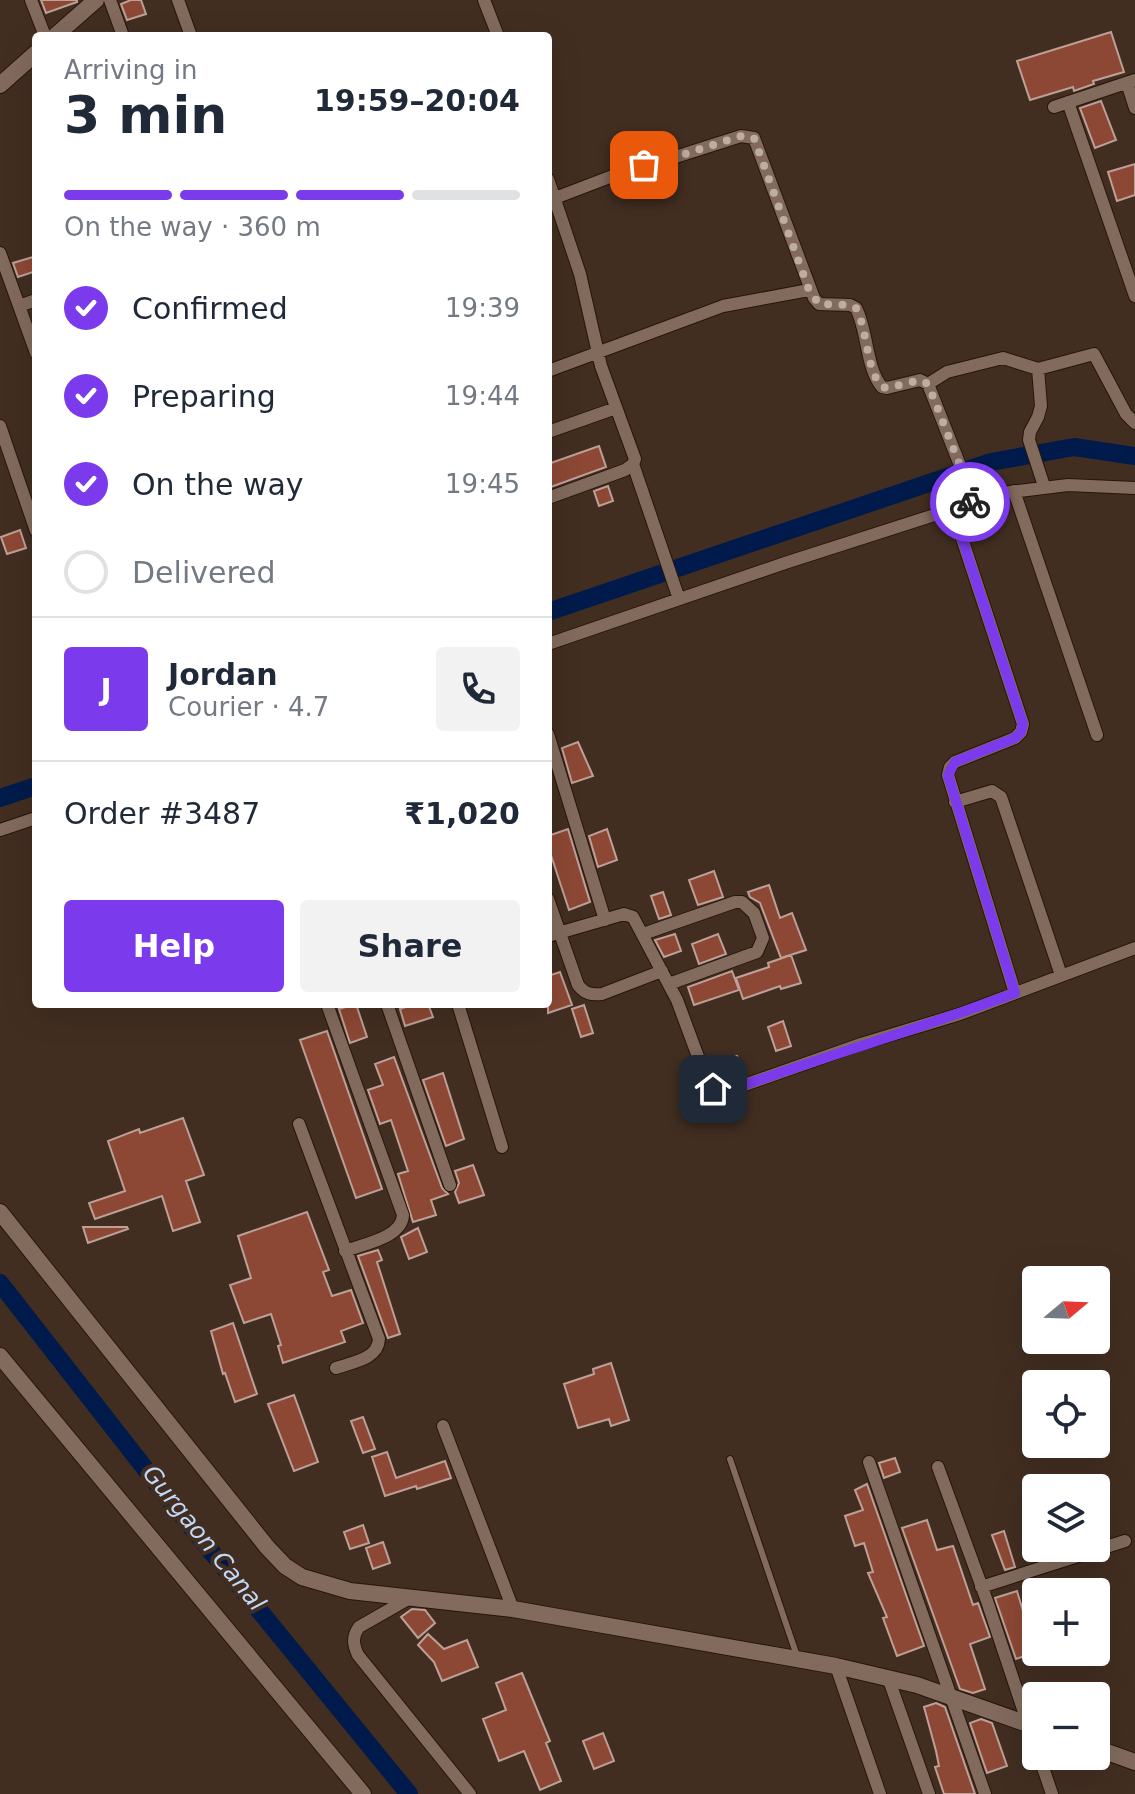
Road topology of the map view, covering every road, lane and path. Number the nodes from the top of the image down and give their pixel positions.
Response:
1 (31, 0) edge
2 (96, 0) edge
3 (110, 0) edge
4 (178, 0) edge
5 (484, 0) edge
6 (43, 32) edge
7 (60, 32) edge
8 (122, 32) edge
9 (190, 32) edge
10 (496, 32) edge
11 (32, 57) edge
12 (1131, 82) edge
13 (0, 85) edge
14 (1068, 102) junction
15 (1054, 107) dead end
16 (1135, 108) edge
17 (552, 190) edge
18 (555, 198) junction
19 (0, 253) edge
20 (809, 290) junction
21 (1135, 296) edge
22 (32, 301) edge
23 (19, 306) junction
24 (32, 342) edge
25 (597, 353) junction
26 (1038, 369) junction
27 (552, 370) edge
28 (928, 384) junction
29 (616, 408) junction
30 (1135, 423) edge
31 (0, 426) edge
32 (552, 431) edge
33 (633, 464) junction
34 (1044, 486) junction
35 (1135, 488) edge
36 (1014, 491) junction
37 (552, 497) edge
38 (974, 501) junction
39 (952, 508) junction
40 (32, 519) edge
41 (679, 599) junction
42 (552, 643) edge
43 (1097, 735) dead end
44 (552, 747) edge
45 (955, 802) junction
46 (32, 819) edge
47 (0, 830) edge
48 (605, 920) junction
49 (554, 934) edge
50 (643, 934) junction
51 (1135, 948) edge
52 (662, 971) junction
53 (1061, 975) junction
54 (669, 984) junction
55 (1015, 993) junction
56 (330, 1008) edge
57 (388, 1008) edge
58 (459, 1008) edge
59 (299, 1124) dead end
60 (502, 1147) dead end
61 (450, 1185) dead end
62 (0, 1212) edge
63 (345, 1251) junction
64 (0, 1356) edge
65 (336, 1368) dead end
66 (443, 1426) dead end
67 (730, 1459) dead end
68 (869, 1462) dead end
69 (938, 1467) dead end
70 (1125, 1541) dead end
71 (981, 1587) junction
72 (408, 1599) junction
73 (513, 1609) junction
74 (798, 1659) junction
75 (836, 1666) junction
76 (889, 1680) junction
77 (950, 1697) junction
78 (1022, 1698) edge
79 (1022, 1722) edge
80 (1110, 1753) edge
81 (1135, 1762) edge
82 (1044, 1770) edge
83 (363, 1794) edge
84 (470, 1794) edge
85 (880, 1794) edge
86 (929, 1794) edge
87 (985, 1794) edge
88 (1052, 1794) edge

1 - 6 street
2 - 7 street
3 - 8 street
4 - 9 street
5 - 10 street
11 - 13 street
12 - 14 street
12 - 16 street
14 - 15 street
14 - 21 street
17 - 18 street
18 - 20 street
18 - 25 street
19 - 23 street
20 - 25 street
20 - 28 street
22 - 23 street
23 - 24 street
25 - 27 street
25 - 29 street
26 - 28 street
26 - 30 street
26 - 34 street
28 - 38 street
29 - 32 street
29 - 33 street
31 - 40 street
33 - 37 street
33 - 41 street
34 - 35 street
34 - 36 street
36 - 38 street
36 - 43 street
38 - 39 street
39 - 41 street
39 - 45 street
41 - 42 street
44 - 48 street
45 - 53 street
45 - 55 street
46 - 47 street
48 - 49 street
48 - 50 street
49 - 52 street
50 - 52 street
50 - 54 street
51 - 53 street
52 - 54 street
53 - 55 street
54 - 55 street
56 - 63 street
57 - 61 street
58 - 60 street
59 - 63 street
62 - 72 street
63 - 65 street
64 - 83 street
66 - 73 street
67 - 74 lane
68 - 77 street
69 - 71 street
70 - 71 street
71 - 78 street
72 - 73 street
72 - 84 street
73 - 74 street
74 - 75 street
75 - 76 street
75 - 85 street
76 - 77 street
76 - 86 street
77 - 79 street
77 - 87 street
80 - 81 street
82 - 88 street

